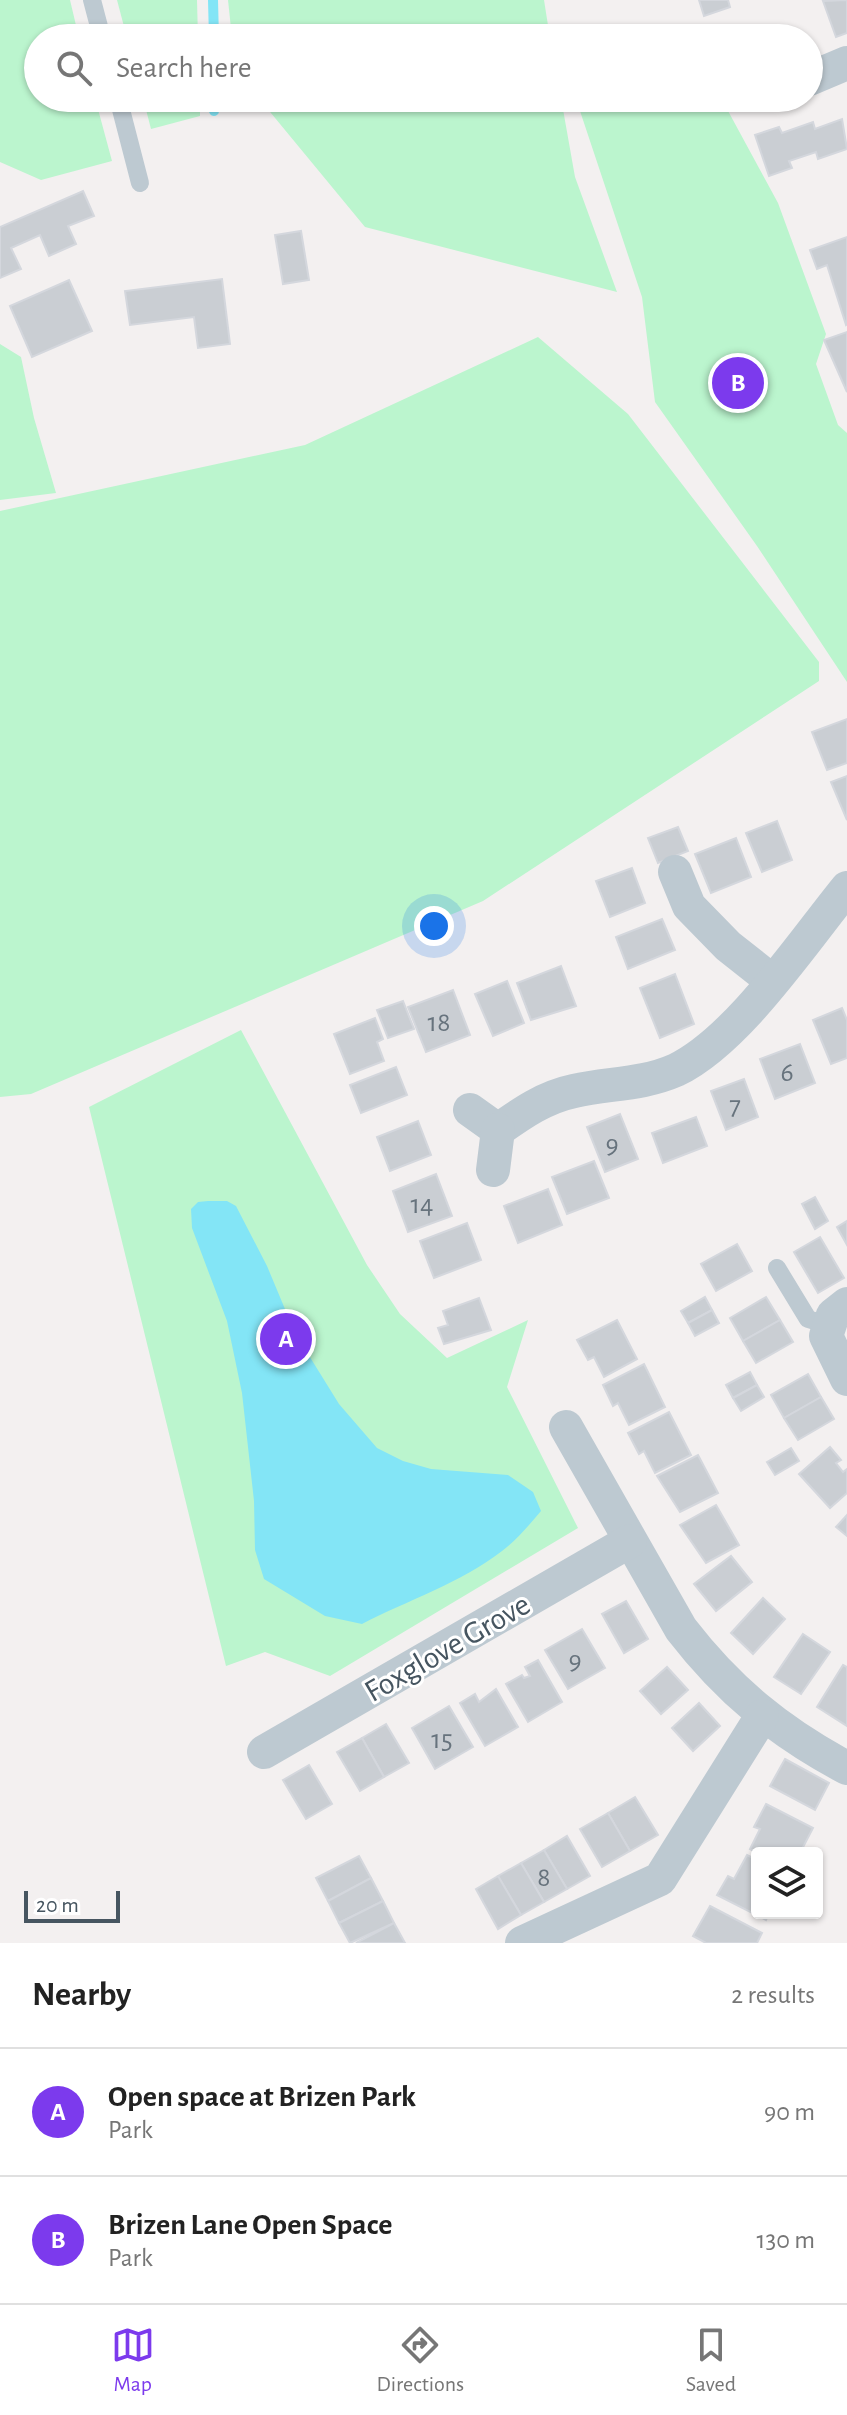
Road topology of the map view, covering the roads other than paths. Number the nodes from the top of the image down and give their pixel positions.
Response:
1 (92, 0) edge
2 (98, 24) edge
3 (847, 63) edge
4 (823, 73) edge
5 (122, 112) edge
6 (140, 183) dead end
7 (675, 872) dead end
8 (847, 888) edge
9 (771, 980) junction
10 (470, 1110) dead end
11 (498, 1130) junction
12 (493, 1170) dead end
13 (777, 1268) dead end
14 (837, 1314) edge
15 (847, 1379) edge
16 (566, 1427) dead end
17 (630, 1541) junction
18 (762, 1716) junction
19 (264, 1752) dead end
20 (847, 1768) edge
21 (522, 1943) edge

1 - 2 lane
3 - 4 street
5 - 6 lane
7 - 9 street
8 - 9 street
9 - 11 street
10 - 11 street
11 - 12 street
13 - 14 lane
14 - 15 street
16 - 17 street
17 - 18 street
17 - 19 street, Foxglove Grove
18 - 20 street
18 - 21 street

